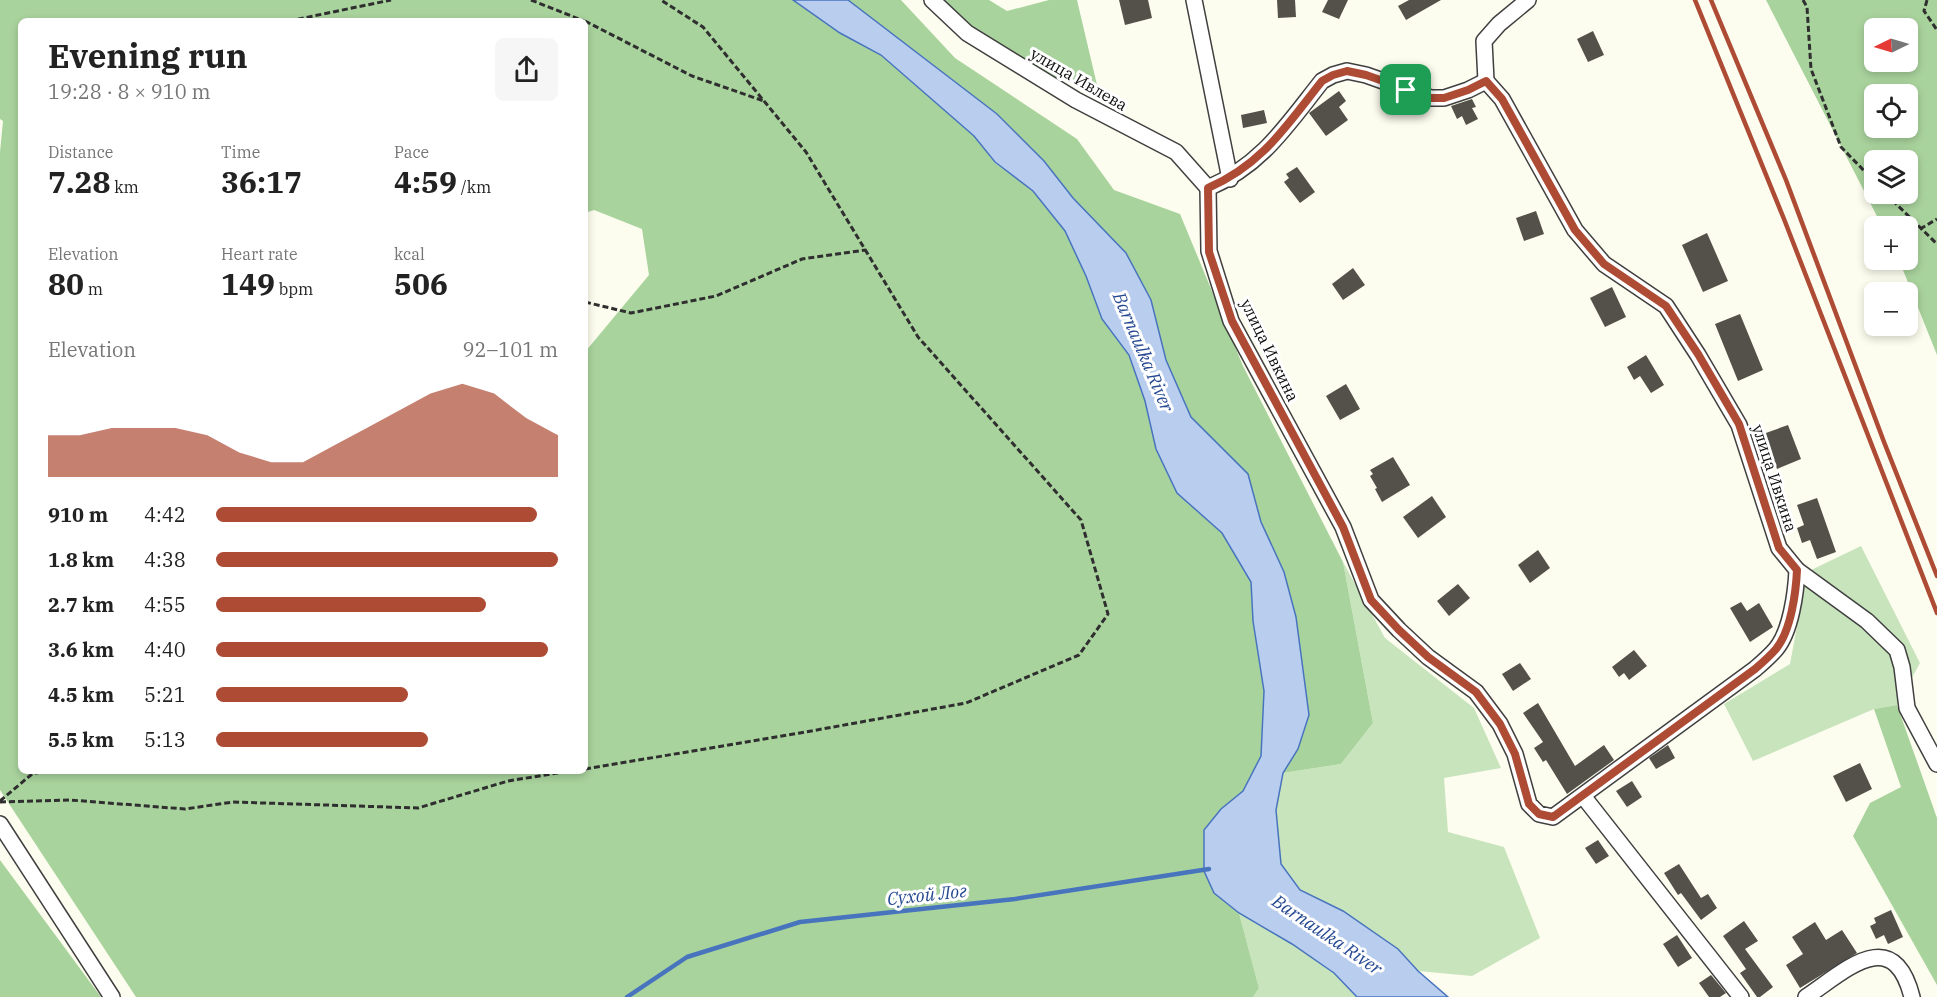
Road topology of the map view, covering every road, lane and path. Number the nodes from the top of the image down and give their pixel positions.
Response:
1 (391, 0) edge
2 (531, 0) edge
3 (662, 0) edge
4 (932, 0) edge
5 (1194, 0) edge
6 (1528, 0) edge
7 (1803, 0) edge
8 (1927, 0) edge
9 (304, 18) edge
10 (576, 18) edge
11 (588, 23) edge
12 (1937, 30) edge
13 (1486, 81) junction
14 (765, 102) junction
15 (1864, 171) edge
16 (1230, 178) junction
17 (1208, 188) junction
18 (1896, 204) edge
19 (1937, 219) edge
20 (1920, 229) junction
21 (1937, 244) edge
22 (866, 250) junction
23 (588, 303) edge
24 (1797, 570) junction
25 (1937, 764) edge
26 (588, 768) edge
27 (32, 774) edge
28 (551, 774) edge
29 (1583, 796) junction
30 (0, 802) edge
31 (0, 824) edge
32 (112, 997) edge
33 (1741, 997) edge
34 (1806, 997) edge
35 (1912, 997) edge

1 - 9 path
2 - 10 path
3 - 14 path
4 - 17 street, улица Ивлева
5 - 16 street
6 - 13 street
7 - 15 path
8 - 12 path
11 - 14 path
13 - 16 street
13 - 24 street, улица Ивкина
14 - 22 path
16 - 17 street
17 - 29 street, улица Ивкина
18 - 20 path
19 - 20 path
20 - 21 path
22 - 23 path
22 - 26 path
24 - 25 street, улица Ивкина
24 - 29 street, улица Ивкина
27 - 30 path
28 - 30 path
29 - 33 street
31 - 32 street
34 - 35 street

